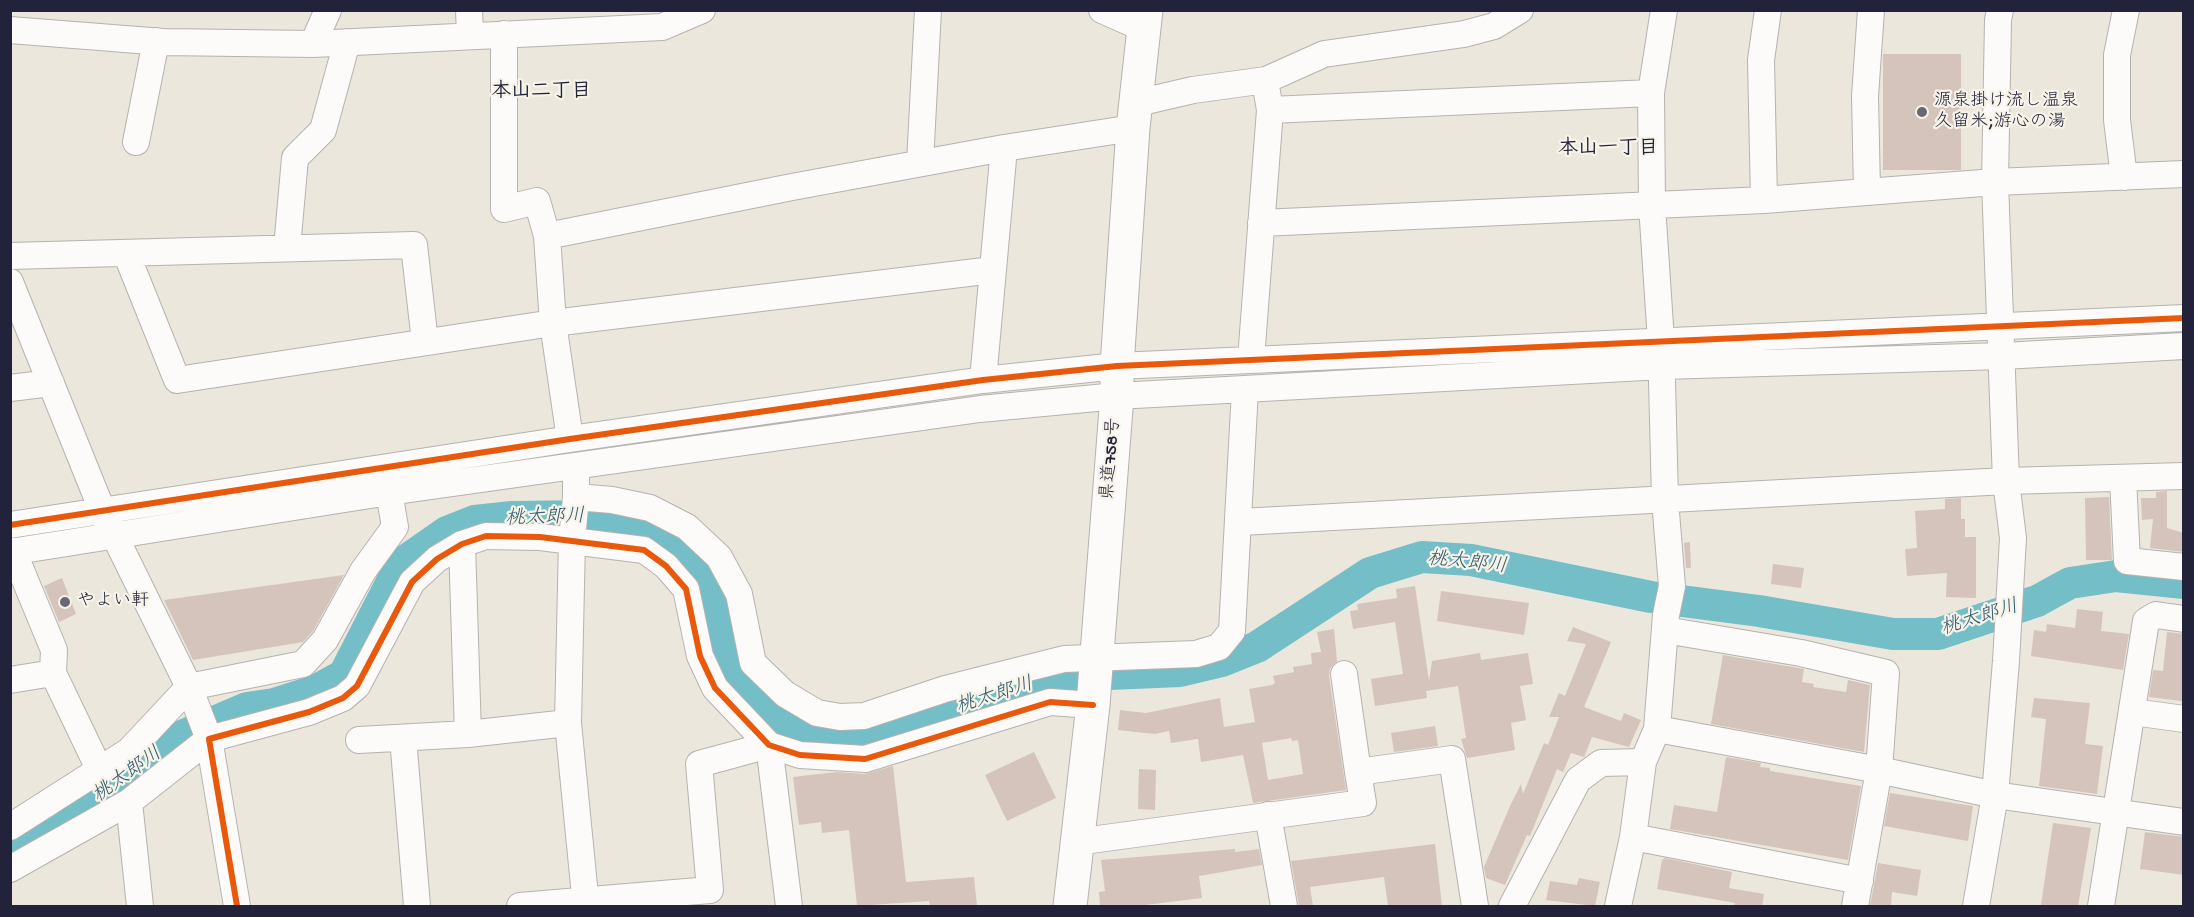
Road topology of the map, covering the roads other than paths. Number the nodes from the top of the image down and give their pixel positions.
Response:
1 (328, 10) edge
2 (469, 10) edge
3 (702, 10) edge
4 (928, 10) edge
5 (1102, 10) edge
6 (1520, 10) edge
7 (1664, 10) edge
8 (1768, 10) edge
9 (1871, 10) edge
10 (2000, 10) edge
11 (2126, 10) edge
12 (591, 20) edge
13 (1145, 20) edge
14 (10, 30) edge
15 (504, 34) junction
16 (470, 36) junction
17 (156, 41) junction
18 (346, 42) junction
19 (313, 44) junction
20 (1266, 80) junction
21 (1651, 93) junction
22 (1270, 110) junction
23 (1135, 115) junction
24 (136, 142) dead end
25 (1004, 148) junction
26 (920, 163) junction
27 (2184, 174) edge
28 (2124, 177) junction
29 (1995, 182) junction
30 (1867, 192) junction
31 (1764, 200) junction
32 (1652, 205) junction
33 (1261, 223) junction
34 (547, 236) junction
35 (287, 248) junction
36 (126, 253) junction
37 (10, 256) edge
38 (993, 270) junction
39 (10, 282) edge
40 (2184, 318) edge
41 (553, 323) junction
42 (2001, 327) junction
43 (1661, 341) junction
44 (425, 342) junction
45 (2184, 346) edge
46 (2002, 356) junction
47 (1251, 359) junction
48 (1662, 366) junction
49 (983, 380) junction
50 (1117, 381) junction
51 (51, 383) junction
52 (10, 388) edge
53 (1245, 389) junction
54 (570, 438) junction
55 (576, 466) junction
56 (2184, 476) edge
57 (2123, 478) junction
58 (2007, 481) junction
59 (389, 492) junction
60 (576, 497) junction
61 (1665, 500) junction
62 (102, 510) junction
63 (1240, 522) junction
64 (10, 525) edge
65 (115, 534) junction
66 (572, 540) junction
67 (462, 544) junction
68 (12, 551) edge
69 (2184, 567) edge
70 (2184, 619) edge
71 (1665, 630) junction
72 (1097, 658) junction
73 (53, 673) junction
74 (1344, 674) dead end
75 (10, 680) edge
76 (192, 696) junction
77 (1093, 705) junction
78 (2133, 712) junction
79 (2184, 719) edge
80 (568, 723) junction
81 (1657, 729) junction
82 (468, 734) junction
83 (403, 738) junction
84 (210, 739) junction
85 (359, 740) dead end
86 (769, 745) junction
87 (1643, 762) junction
88 (1879, 770) junction
89 (100, 771) junction
90 (1358, 772) junction
91 (1995, 795) junction
92 (129, 802) junction
93 (2114, 812) junction
94 (1268, 815) junction
95 (2184, 822) edge
96 (10, 827) edge
97 (1633, 837) junction
98 (1076, 842) junction
99 (10, 869) edge
100 (1860, 881) junction
101 (586, 904) edge
102 (1978, 905) edge
103 (140, 906) edge
104 (237, 906) edge
105 (417, 906) edge
106 (520, 906) edge
107 (789, 906) edge
108 (1070, 906) edge
109 (1284, 906) edge
110 (1475, 906) edge
111 (1512, 906) edge
112 (1618, 906) edge
113 (1855, 906) edge
114 (2101, 906) edge

1 - 19 street
2 - 16 street
3 - 12 street
4 - 26 street
5 - 13 street
6 - 20 street
7 - 21 street
8 - 31 street
9 - 30 street
10 - 29 street
11 - 28 street
12 - 15 street
13 - 23 main road, 県道758号
14 - 17 street
15 - 16 street
15 - 34 street
16 - 18 street
17 - 19 street
17 - 24 street
18 - 19 street
18 - 35 street
20 - 22 street
20 - 23 street
21 - 22 street
21 - 32 street
22 - 33 street
23 - 25 street
23 - 50 main road, 県道758号
25 - 26 street
25 - 38 street
26 - 34 street
27 - 28 street
28 - 29 street
29 - 30 street
29 - 42 street
30 - 31 street
31 - 32 street
32 - 33 street
32 - 43 street
33 - 47 street
34 - 41 street
35 - 36 street
35 - 44 street
36 - 37 street
36 - 44 street
38 - 41 street
38 - 49 street
39 - 51 street
40 - 42 street
41 - 44 street
41 - 54 street
42 - 43 street
42 - 46 street
43 - 47 street
43 - 48 street
45 - 46 street
46 - 48 street
46 - 58 street
47 - 50 street
48 - 53 street
48 - 61 street
49 - 50 street
49 - 54 street
50 - 53 street
50 - 55 street
50 - 72 main road, 県道758号
51 - 52 street
51 - 62 street
53 - 63 street
54 - 62 street
55 - 59 street
55 - 60 street
56 - 57 street
57 - 58 street
57 - 69 street
58 - 61 street
58 - 91 street
59 - 65 street
59 - 76 street
60 - 66 street
60 - 72 street
61 - 63 street
61 - 71 street
62 - 64 street
62 - 65 street
63 - 72 street
65 - 68 street
65 - 76 street
66 - 67 street
66 - 80 street
66 - 86 street
67 - 82 street
67 - 84 street
68 - 73 street
70 - 78 street
71 - 81 street
71 - 88 street
72 - 77 main road, 県道758号
73 - 75 street
73 - 89 street
74 - 90 street
76 - 84 street
76 - 89 street
77 - 86 street
77 - 98 main road, 県道758号
78 - 79 street
78 - 93 street
80 - 82 street
80 - 101 street
81 - 87 street
81 - 88 street
82 - 83 street
83 - 85 street
83 - 105 street
84 - 92 street
84 - 104 street
86 - 101 street
86 - 107 street
87 - 97 street
87 - 111 street
88 - 91 street
88 - 100 street
89 - 96 street
90 - 94 street
90 - 110 street
91 - 93 street
91 - 102 street
92 - 99 street
92 - 103 street
93 - 95 street
93 - 114 street
94 - 98 street
94 - 109 street
97 - 100 street
97 - 112 street
98 - 108 main road, 県道758号
100 - 113 street
101 - 106 street

